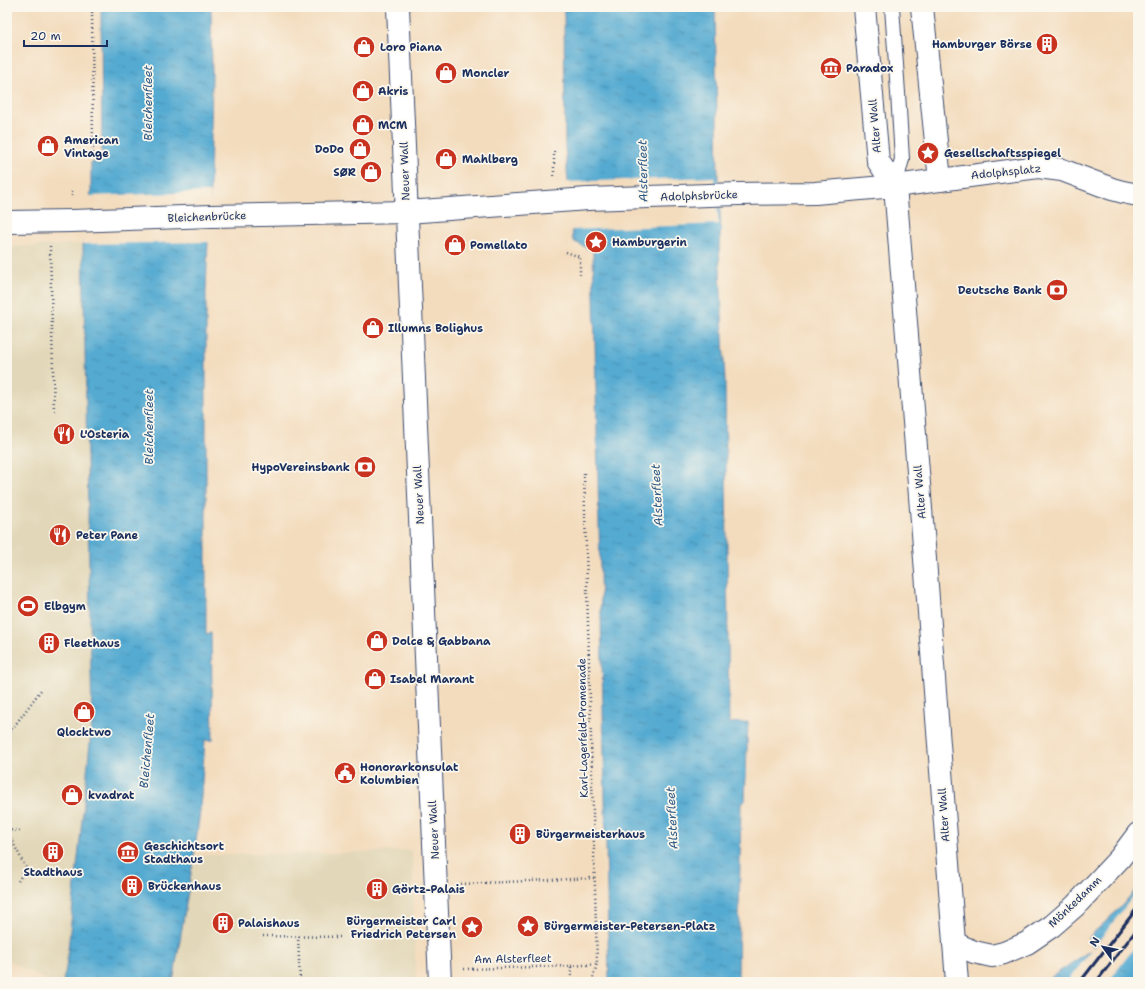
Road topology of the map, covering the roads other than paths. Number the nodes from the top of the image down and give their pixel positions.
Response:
1 (398, 7) edge
2 (864, 7) edge
3 (892, 7) edge
4 (922, 7) edge
5 (940, 180) junction
6 (895, 186) junction
7 (1138, 194) edge
8 (407, 212) junction
9 (7, 222) edge
10 (1138, 834) edge
11 (954, 943) junction
12 (440, 975) edge
13 (957, 982) edge

1 - 8 street, Neuer Wall
2 - 6 street, Alter Wall
3 - 6 lane
4 - 5 street
5 - 6 street, Adolphsplatz
5 - 7 street, Adolphsplatz
6 - 8 street, Adolphsbrücke, bridge
6 - 11 street, Alter Wall
8 - 9 street, Bleichenbrücke
8 - 12 street, Neuer Wall
10 - 11 street, Mönkedamm
11 - 13 street, Alter Wall

